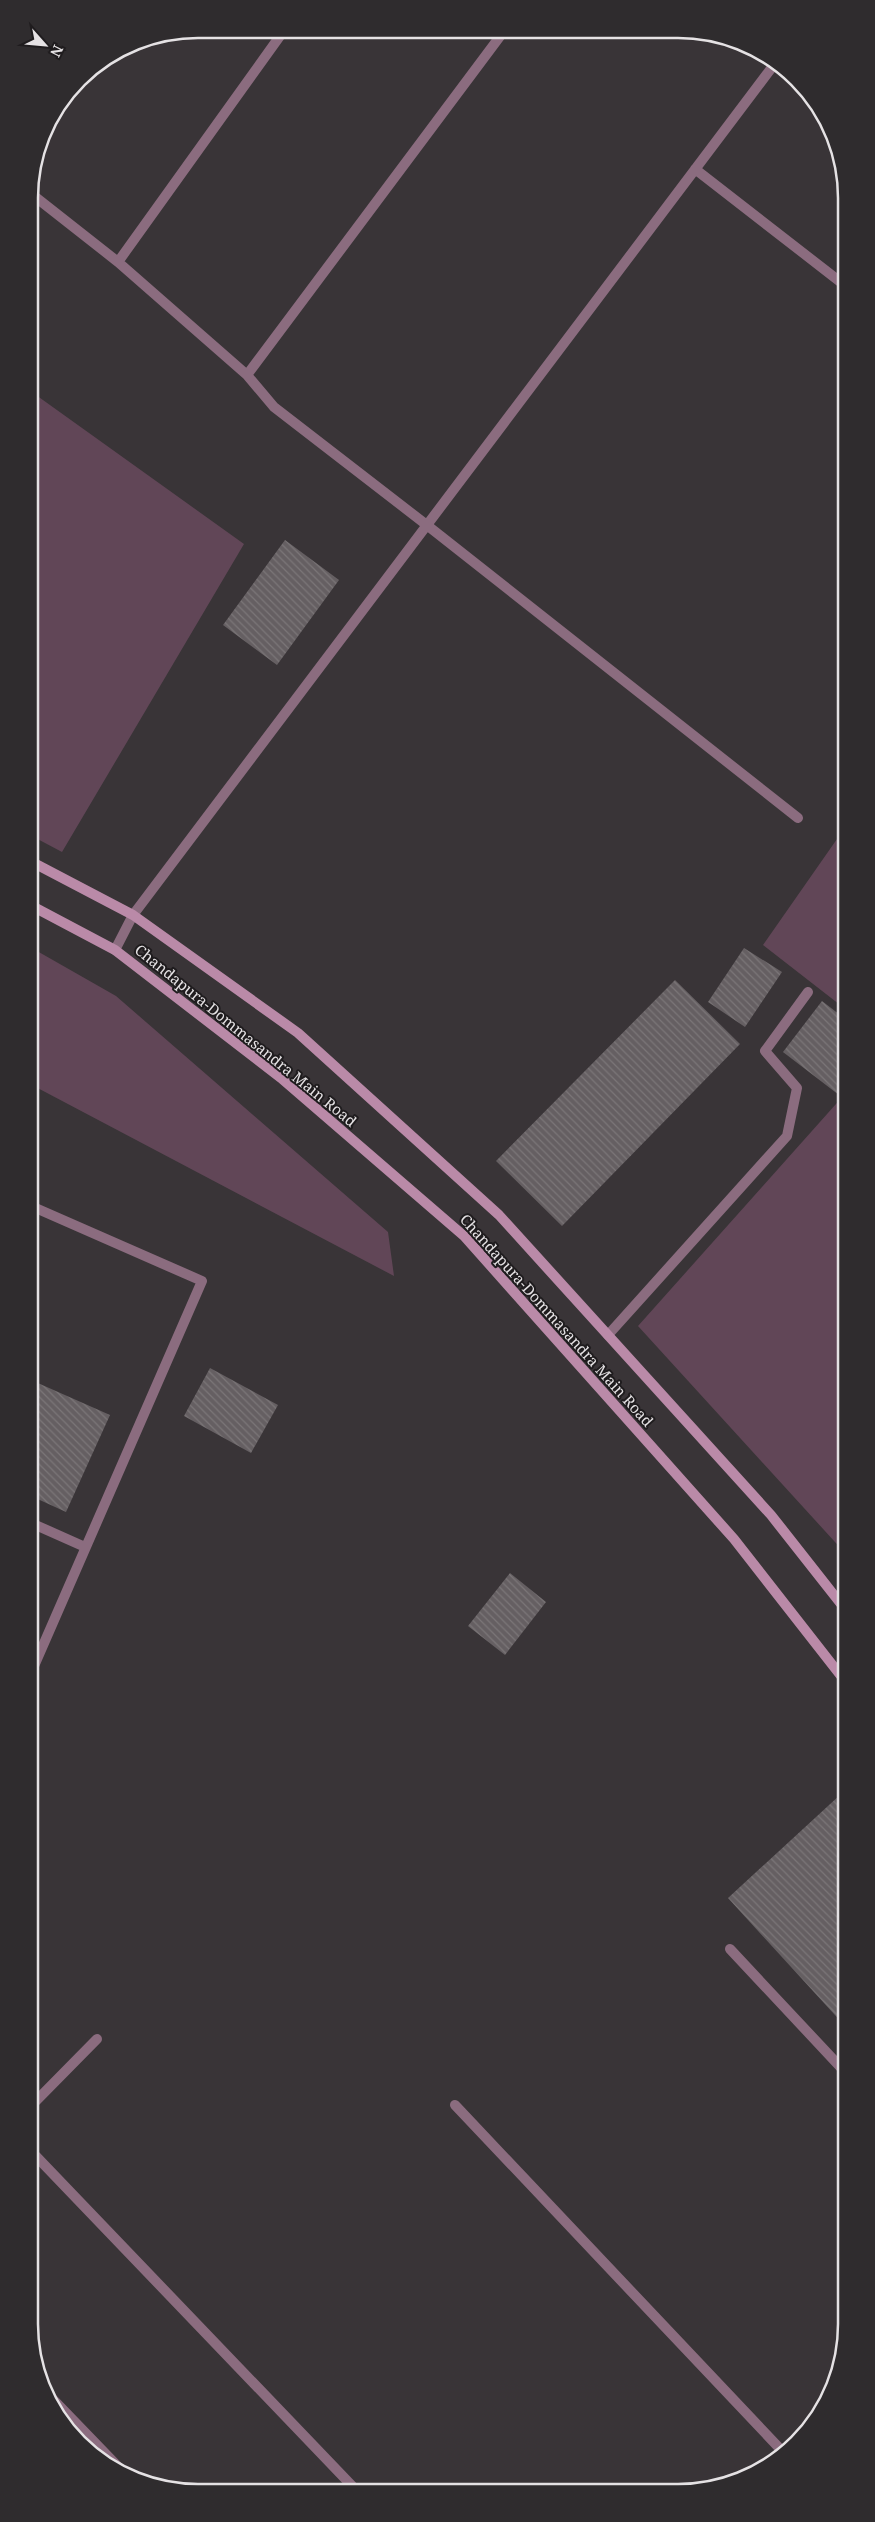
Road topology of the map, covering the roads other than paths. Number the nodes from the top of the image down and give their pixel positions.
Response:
1 (279, 38) edge
2 (499, 38) edge
3 (771, 68) edge
4 (695, 169) junction
5 (38, 199) edge
6 (118, 262) junction
7 (838, 280) edge
8 (247, 375) junction
9 (428, 526) junction
10 (798, 818) dead end
11 (38, 865) edge
12 (38, 909) edge
13 (133, 915) junction
14 (115, 950) junction
15 (808, 992) dead end
16 (38, 1210) edge
17 (608, 1335) junction
18 (38, 1526) edge
19 (85, 1547) junction
20 (837, 1599) edge
21 (38, 1657) edge
22 (837, 1671) edge
23 (730, 1949) dead end
24 (97, 2039) dead end
25 (837, 2064) edge
26 (38, 2099) edge
27 (455, 2105) dead end
28 (38, 2158) edge
29 (64, 2411) edge
30 (779, 2448) edge
31 (108, 2457) edge
32 (350, 2484) edge

1 - 6 street
2 - 8 street
3 - 4 street
4 - 7 street
4 - 9 street
5 - 6 street
6 - 8 street
8 - 9 street
9 - 10 street
9 - 13 street
11 - 13 main road, Chandapura-Dommasandra Main Road
12 - 14 main road, Chandapura-Dommasandra Main Road
13 - 14 street
13 - 17 main road, Chandapura-Dommasandra Main Road
14 - 22 main road, Chandapura-Dommasandra Main Road
15 - 17 street
16 - 19 street
17 - 20 main road, Chandapura-Dommasandra Main Road
18 - 19 street
19 - 21 street
23 - 25 street
24 - 26 street
27 - 30 street
28 - 32 street
29 - 31 street

